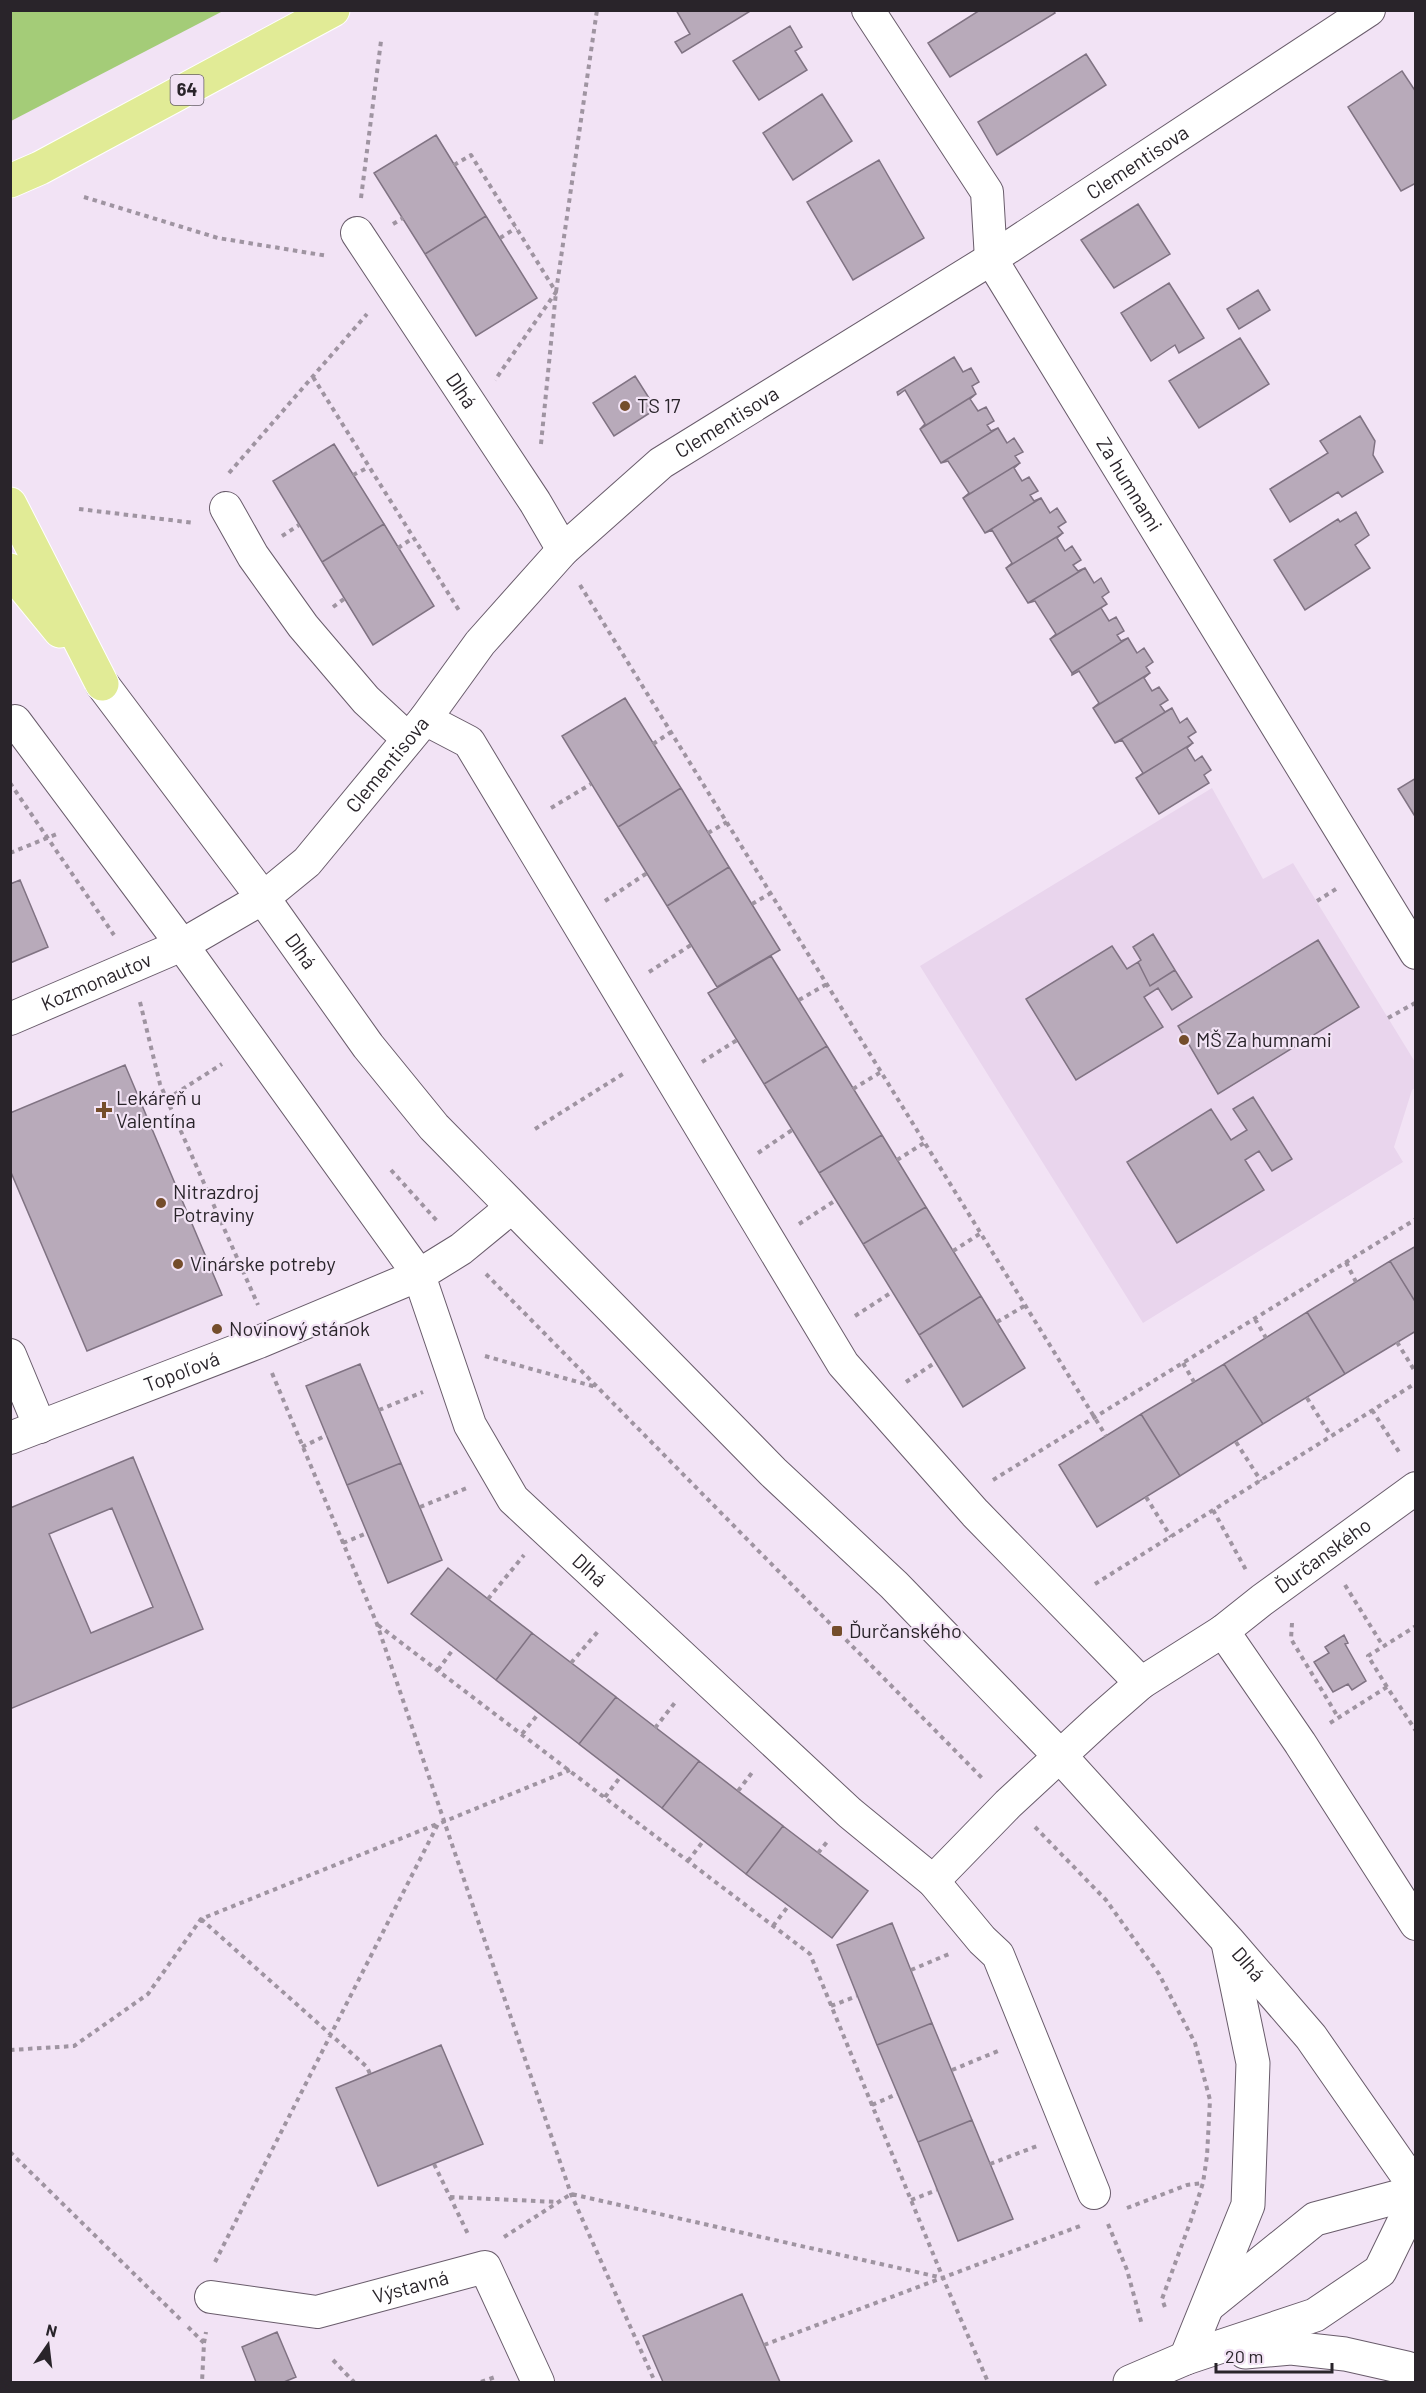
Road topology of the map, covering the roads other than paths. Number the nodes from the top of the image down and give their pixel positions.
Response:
1 (333, 10) edge
2 (868, 10) edge
3 (1369, 10) edge
4 (40, 168) junction
5 (10, 181) edge
6 (10, 198) edge
7 (357, 233) road end
8 (991, 259) junction
9 (10, 504) edge
10 (226, 508) road end
11 (569, 563) junction
12 (10, 570) edge
13 (102, 684) junction
14 (15, 721) dead end
15 (416, 729) junction
16 (263, 898) junction
17 (182, 945) junction
18 (1416, 952) edge
19 (10, 1019) edge
20 (512, 1208) junction
21 (419, 1275) junction
22 (10, 1355) edge
23 (40, 1427) junction
24 (10, 1438) edge
25 (1416, 1488) edge
26 (1222, 1632) junction
27 (1141, 1683) junction
28 (1061, 1757) junction
29 (933, 1881) junction
30 (1416, 1924) edge
31 (1228, 1941) junction
32 (1416, 2188) edge
33 (1416, 2192) edge
34 (1416, 2197) edge
35 (1100, 2205) road end
36 (211, 2297) road end
37 (1207, 2307) junction
38 (1186, 2358) junction
39 (1416, 2372) edge
40 (538, 2382) edge
41 (1130, 2382) edge

1 - 4 main road, 64
2 - 8 street, Za humnami
3 - 8 street, Clementisova
4 - 5 main road, 64
4 - 6 main road
7 - 11 street, Dlhá
8 - 11 street, Clementisova
8 - 18 street, Za humnami
9 - 13 main road
10 - 15 street
11 - 15 street, Clementisova
12 - 13 main road
13 - 16 street, Dlhá
14 - 17 street, Dlhá
15 - 16 street, Clementisova
15 - 27 street
16 - 17 street, Clementisova
16 - 20 street, Dlhá
17 - 19 street, Kozmonautov
17 - 21 street, Dlhá
20 - 21 street
20 - 28 street, Dlhá
21 - 23 street, Topoľová
21 - 29 street, Dlhá
22 - 23 street
23 - 24 street, Topoľová
25 - 26 street, Ďurčanského
26 - 27 street, Ďurčanského
26 - 30 street
27 - 28 street, Ďurčanského
28 - 29 street
28 - 31 street, Dlhá
29 - 35 street, Dlhá
31 - 32 street, Dlhá
31 - 37 street
33 - 37 street
34 - 38 street
36 - 40 street, Výstavná
37 - 38 street
38 - 39 street
38 - 41 street

